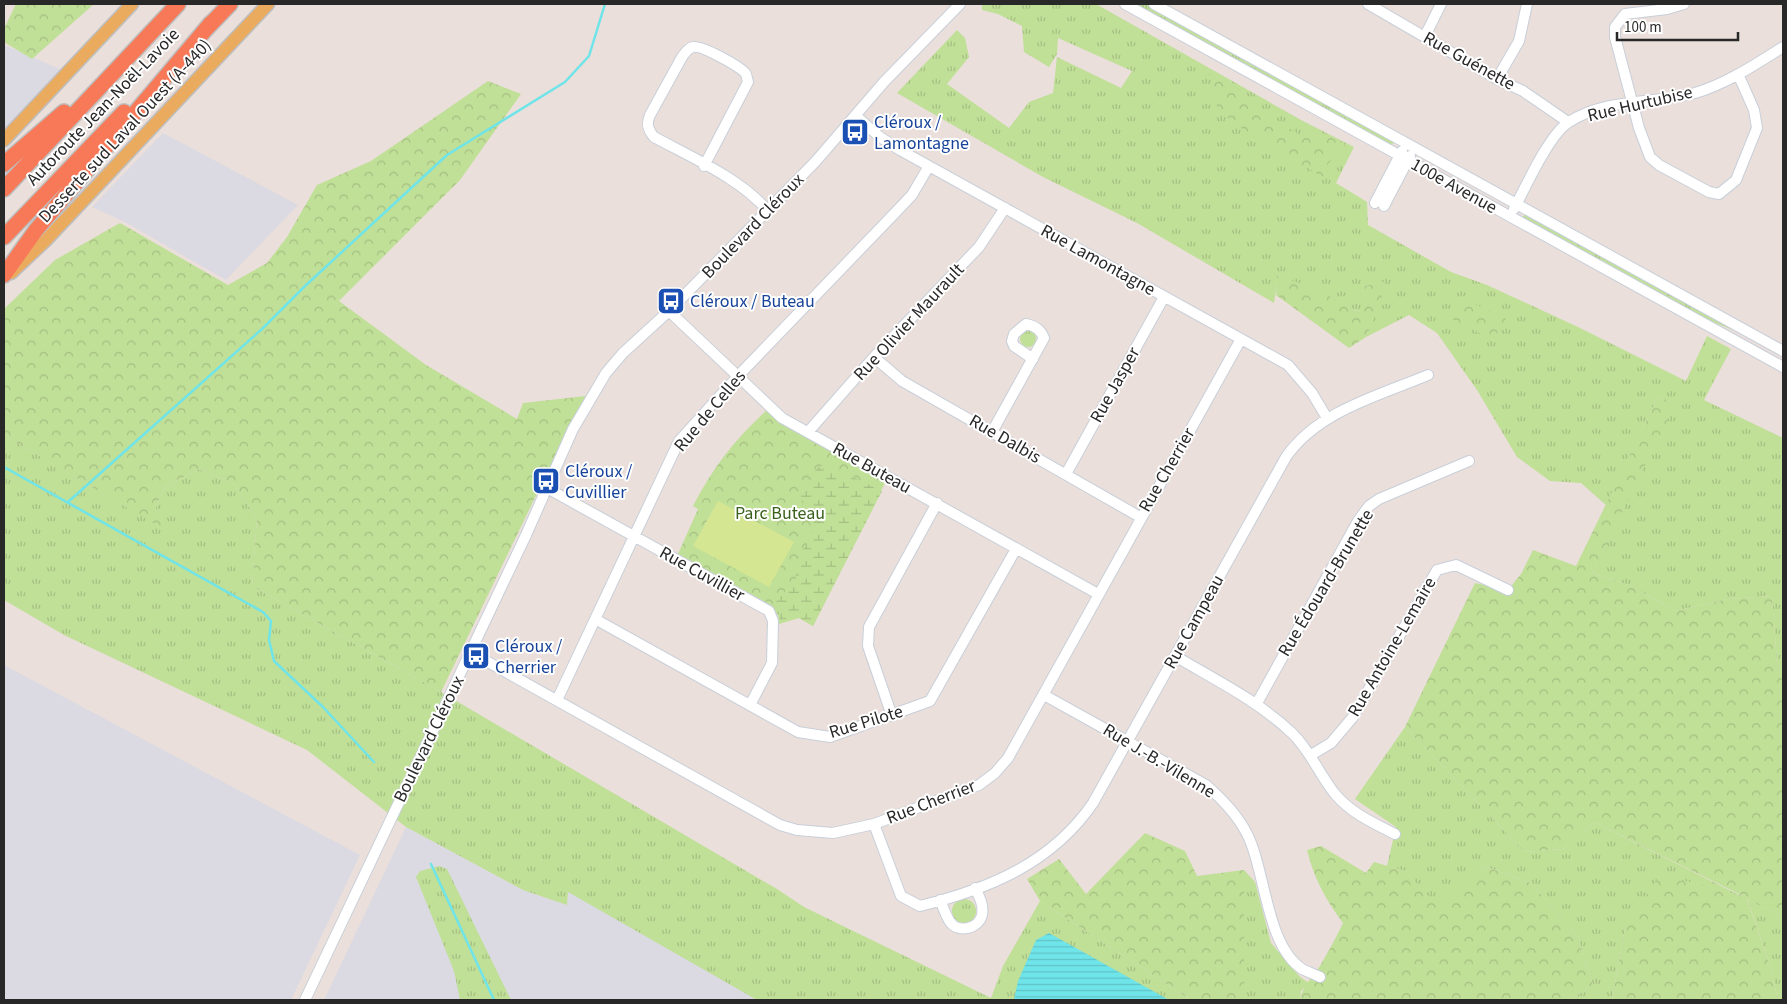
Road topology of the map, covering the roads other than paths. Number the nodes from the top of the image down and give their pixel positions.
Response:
1 (132, 4) edge
2 (178, 4) edge
3 (230, 4) edge
4 (268, 4) edge
5 (960, 4) edge
6 (1125, 4) edge
7 (1154, 4) edge
8 (1368, 4) edge
9 (1442, 4) edge
10 (1527, 4) edge
11 (1684, 4) edge
12 (212, 23) junction
13 (1424, 36) junction
14 (1783, 47) edge
15 (126, 59) junction
16 (1738, 74) junction
17 (1497, 79) junction
18 (1633, 102) junction
19 (856, 116) junction
20 (1568, 122) junction
21 (4, 140) edge
22 (1410, 146) junction
23 (1404, 158) junction
24 (4, 164) edge
25 (704, 166) junction
26 (929, 166) junction
27 (4, 189) edge
28 (1380, 204) dead end
29 (1516, 204) junction
30 (1005, 208) junction
31 (768, 211) junction
32 (1510, 216) junction
33 (4, 237) edge
34 (4, 275) edge
35 (4, 280) edge
36 (1164, 297) junction
37 (669, 311) junction
38 (1241, 339) junction
39 (1783, 350) edge
40 (874, 357) junction
41 (1033, 359) dead end
42 (1779, 365) edge
43 (1428, 375) dead end
44 (738, 376) junction
45 (1327, 418) junction
46 (808, 432) junction
47 (992, 432) junction
48 (1469, 461) dead end
49 (1066, 474) junction
50 (548, 488) junction
51 (938, 503) junction
52 (1140, 517) junction
53 (633, 536) junction
54 (1016, 549) junction
55 (1508, 590) dead end
56 (1098, 594) junction
57 (594, 619) junction
58 (470, 652) junction
59 (1175, 656) junction
60 (1044, 695) junction
61 (557, 700) junction
62 (1257, 703) junction
63 (750, 705) junction
64 (892, 716) junction
65 (1127, 740) junction
66 (1311, 755) junction
67 (874, 824) junction
68 (1395, 834) dead end
69 (975, 888) junction
70 (940, 900) junction
71 (1320, 976) dead end
72 (305, 1000) edge

1 - 21 main road
2 - 15 highway, Autoroute Jean-Noël-Lavoie
3 - 12 highway, Autoroute Jean-Noël-Lavoie
4 - 35 main road, Desserte sud Laval Ouest (A-440)
5 - 19 street, Boulevard Cléroux
6 - 23 street, 100e Avenue
7 - 22 street, 100e Avenue
8 - 13 street, Rue Guénette
9 - 13 street
10 - 17 street
11 - 18 street
12 - 33 highway, Autoroute Jean-Noël-Lavoie
12 - 34 highway
13 - 17 street, Rue Guénette
14 - 16 street, Rue Hurtubise
15 - 24 highway
15 - 27 highway, Autoroute Jean-Noël-Lavoie
16 - 18 street, Rue Hurtubise
16 - 18 street
17 - 20 street, Rue Guénette
18 - 20 street, Rue Hurtubise
19 - 26 street, Rue Lamontagne
19 - 31 street, Boulevard Cléroux
20 - 29 street, Rue Hurtubise
22 - 23 street
22 - 29 street, 100e Avenue
23 - 28 street
23 - 32 street, 100e Avenue
25 - 25 street
25 - 31 street
26 - 30 street, Rue Lamontagne
26 - 44 street, Rue de Celles
29 - 32 street, Rue Hurtubise
29 - 39 street, 100e Avenue
30 - 36 street, Rue Lamontagne
30 - 40 street, Rue Olivier Maurault
31 - 37 street, Boulevard Cléroux
32 - 42 street, 100e Avenue
36 - 38 street, Rue Lamontagne
36 - 49 street, Rue Jasper
37 - 44 street, Rue Buteau
37 - 50 street, Boulevard Cléroux
38 - 45 street, Rue Lamontagne
38 - 52 street, Rue Cherrier
39 - 42 street
40 - 46 street, Rue Olivier Maurault
40 - 47 street, Rue Dalbis
41 - 47 street
43 - 45 street, Rue Campeau
44 - 46 street, Rue Buteau
44 - 53 street, Rue de Celles
45 - 59 street, Rue Campeau
46 - 51 street, Rue Buteau
47 - 49 street, Rue Dalbis
48 - 62 street, Rue Édouard-Brunette
49 - 52 street, Rue Dalbis
50 - 53 street, Rue Cuvillier
50 - 58 street, Boulevard Cléroux
51 - 54 street, Rue Buteau
51 - 64 street
52 - 56 street, Rue Cherrier
53 - 57 street, Rue de Celles
53 - 63 street, Rue Cuvillier
54 - 56 street, Rue Buteau
54 - 64 street, Rue Pilote
55 - 66 street, Rue Antoine-Lemaire
56 - 60 street, Rue Cherrier
57 - 61 street, Rue de Celles
57 - 63 street, Rue Pilote
58 - 61 street, Rue Cherrier
58 - 72 street, Boulevard Cléroux
59 - 62 street
59 - 65 street, Rue Campeau
60 - 65 street, Rue J.-B.-Vilenne
60 - 67 street, Rue Cherrier
61 - 67 street, Rue Cherrier
62 - 66 street
63 - 64 street, Rue Pilote
65 - 69 street, Rue Campeau
65 - 71 street, Rue J.-B.-Vilenne
66 - 68 street
67 - 70 street, Rue Campeau
69 - 70 street, Rue Campeau
69 - 70 street

